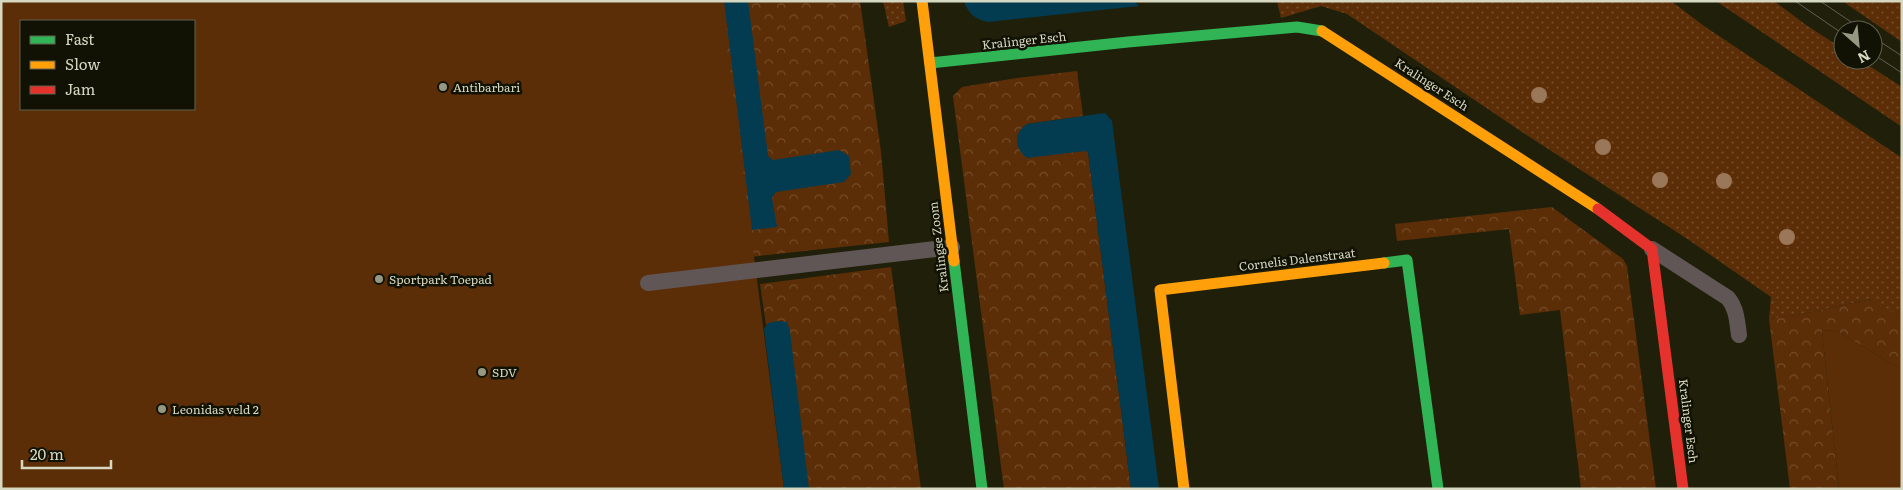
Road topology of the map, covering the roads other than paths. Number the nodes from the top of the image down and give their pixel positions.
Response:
1 (922, 1) edge
2 (930, 63) junction
3 (952, 247) junction
4 (1652, 249) junction
5 (648, 283) dead end
6 (1739, 335) dead end
7 (982, 489) edge
8 (1184, 489) edge
9 (1438, 489) edge
10 (1684, 489) edge

1 - 2 street, Kralingse Zoom
2 - 3 street, Kralingse Zoom
2 - 4 street, Kralinger Esch
3 - 5 lane
3 - 7 street, Kralingse Zoom
4 - 6 lane
4 - 10 street, Kralinger Esch
8 - 9 street, Cornelis Dalenstraat

